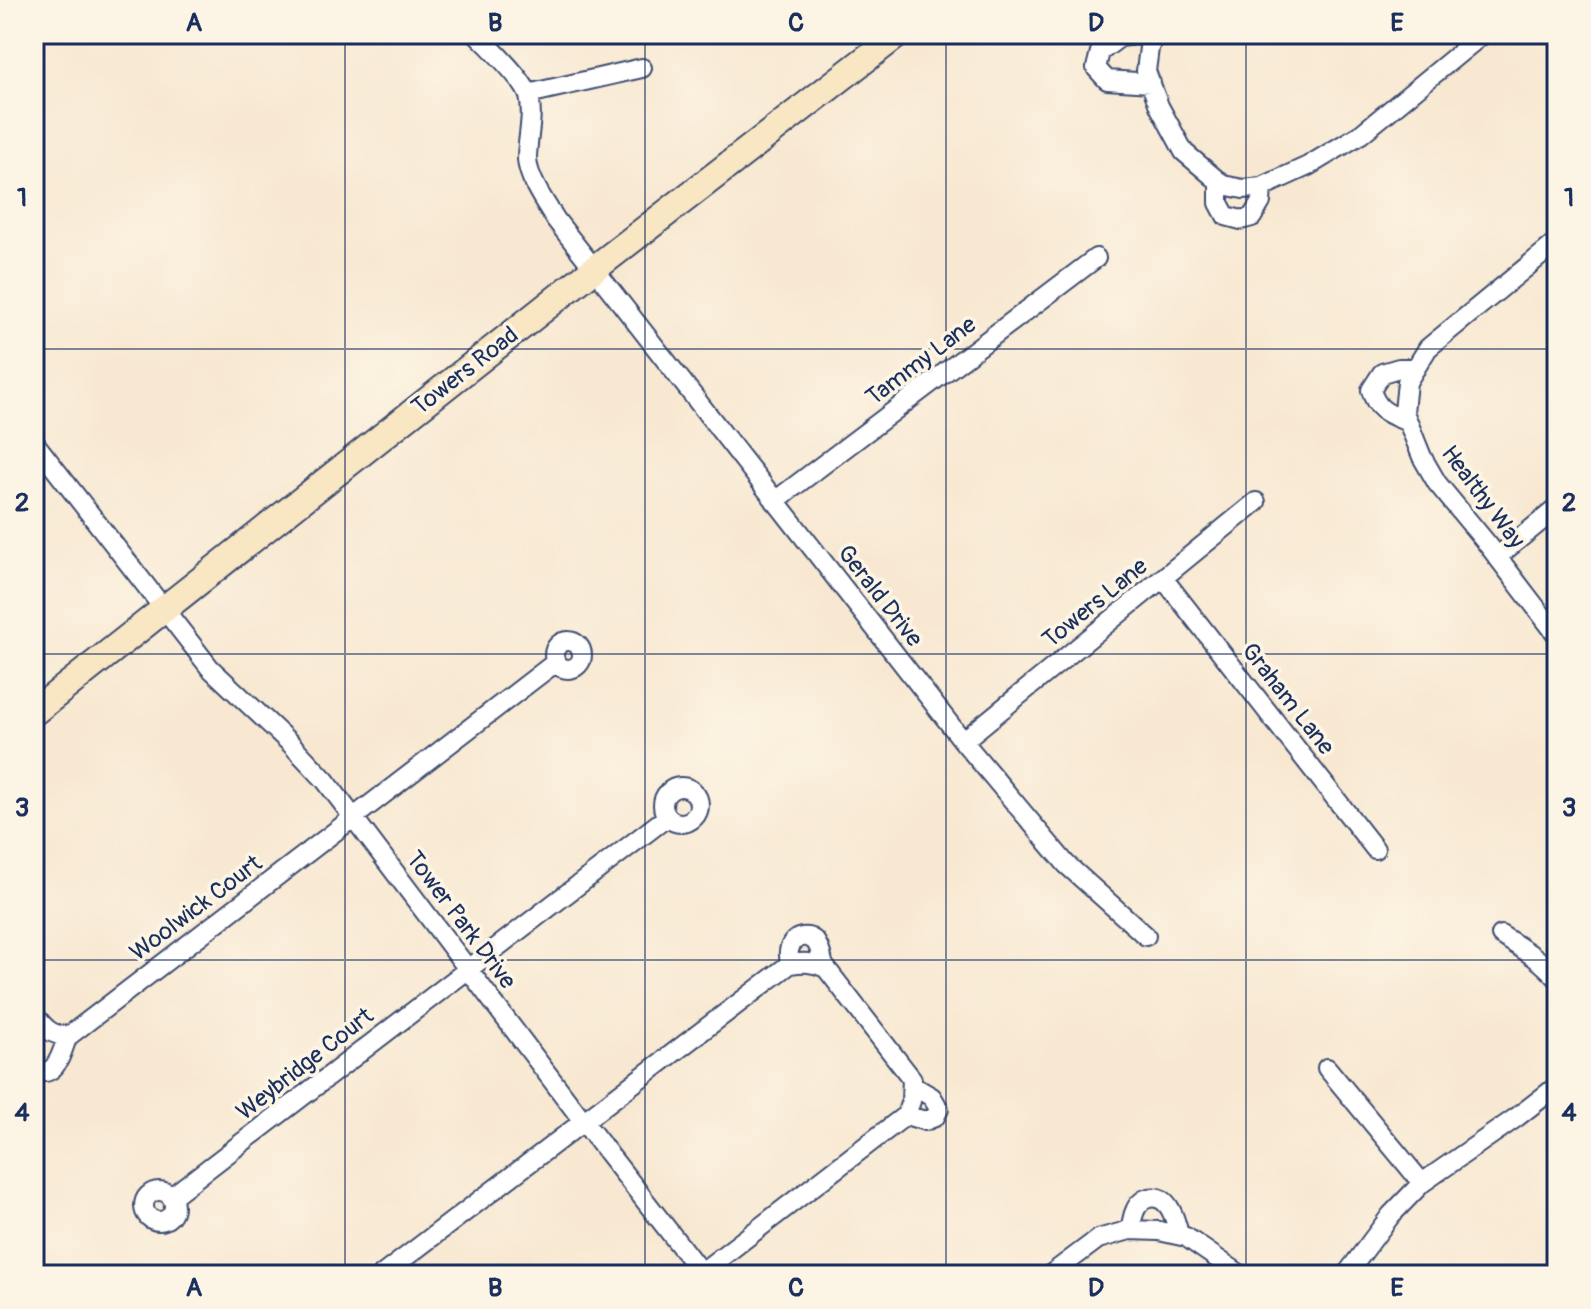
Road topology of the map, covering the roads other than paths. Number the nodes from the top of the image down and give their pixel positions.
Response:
1 (477, 34) edge
2 (898, 34) edge
3 (1146, 34) edge
4 (1155, 34) edge
5 (1483, 34) edge
6 (642, 68) dead end
7 (1151, 83) junction
8 (528, 94) junction
9 (1219, 181) junction
10 (1262, 187) junction
11 (1557, 242) edge
12 (1096, 258) dead end
13 (594, 269) junction
14 (1416, 368) junction
15 (1408, 422) junction
16 (34, 442) edge
17 (775, 501) junction
18 (1256, 502) dead end
19 (1557, 508) edge
20 (1497, 557) junction
21 (1163, 578) junction
22 (164, 609) junction
23 (1557, 635) edge
24 (556, 662) dead end
25 (34, 712) edge
26 (963, 741) junction
27 (667, 817) dead end
28 (354, 819) junction
29 (1375, 849) dead end
30 (1501, 935) dead end
31 (1146, 936) dead end
32 (790, 964) junction
33 (824, 967) junction
34 (468, 968) junction
35 (1557, 978) edge
36 (37, 1026) edge
37 (68, 1035) junction
38 (1327, 1068) dead end
39 (34, 1070) edge
40 (913, 1086) junction
41 (1557, 1086) edge
42 (906, 1115) junction
43 (583, 1121) junction
44 (1422, 1183) junction
45 (171, 1197) dead end
46 (1130, 1230) junction
47 (1179, 1235) junction
48 (701, 1274) edge
49 (382, 1275) edge
50 (1050, 1275) edge
51 (1241, 1275) edge
52 (1346, 1275) edge

1 - 8 street
2 - 13 main road, Towers Road
3 - 7 street
4 - 7 street
5 - 10 street
6 - 8 street
7 - 9 street
8 - 13 street, Gerald Drive
9 - 10 street
9 - 10 street
11 - 14 street, Healthy Way
12 - 17 street, Tammy Lane
13 - 17 street, Gerald Drive
13 - 22 main road, Towers Road
14 - 15 street, Healthy Way
14 - 15 street
15 - 20 street, Healthy Way
16 - 22 street, Tower Park Drive
17 - 26 street, Gerald Drive
18 - 21 street, Towers Lane
19 - 20 street
20 - 23 street, Healthy Way
21 - 26 street, Towers Lane
21 - 29 street, Graham Lane
22 - 25 main road, Towers Road
22 - 28 street, Tower Park Drive
24 - 28 street, Woolwick Court
26 - 31 street, Gerald Drive
27 - 34 street, Weybridge Court
28 - 34 street, Tower Park Drive
28 - 37 street, Woolwick Court
30 - 35 street
32 - 33 street
32 - 33 street
32 - 43 street
33 - 40 street
34 - 43 street, Tower Park Drive
34 - 45 street, Weybridge Court
36 - 37 street
37 - 39 street, Woolwick Court
38 - 44 street
40 - 42 street
40 - 42 street
41 - 44 street
42 - 48 street
43 - 48 street, Tower Park Drive
43 - 49 street
44 - 52 street
46 - 47 street
46 - 47 street
46 - 50 street
47 - 51 street

